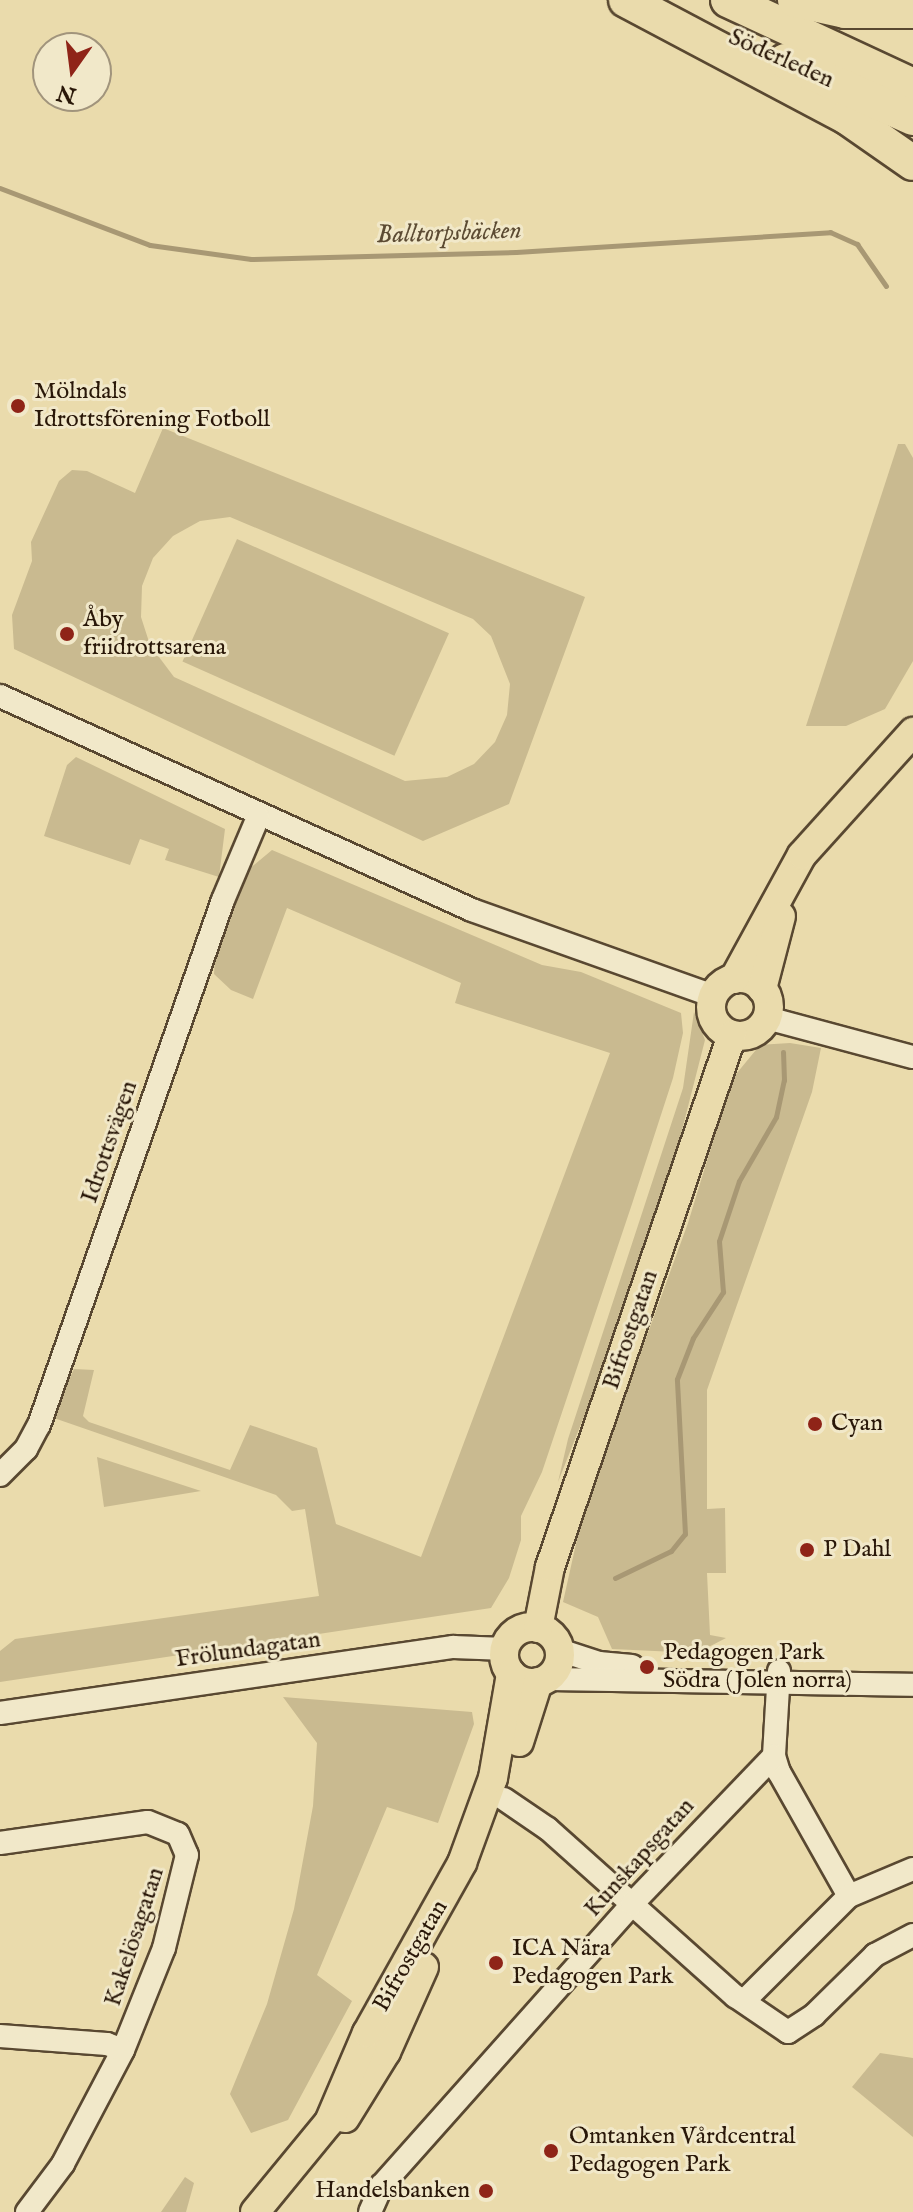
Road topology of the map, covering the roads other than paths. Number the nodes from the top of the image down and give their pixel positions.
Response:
1 (626, 0) edge
2 (650, 0) edge
3 (728, 0) edge
4 (795, 0) edge
5 (913, 11) edge
6 (913, 86) edge
7 (913, 118) edge
8 (913, 163) edge
9 (0, 696) edge
10 (913, 732) edge
11 (913, 753) edge
12 (258, 817) junction
13 (724, 988) junction
14 (762, 989) junction
15 (767, 1018) junction
16 (732, 1035) junction
17 (913, 1057) edge
18 (0, 1475) edge
19 (538, 1628) junction
20 (559, 1650) junction
21 (913, 1670) edge
22 (525, 1671) junction
23 (779, 1676) junction
24 (913, 1685) edge
25 (0, 1713) edge
26 (774, 1756) junction
27 (504, 1799) junction
28 (0, 1843) edge
29 (913, 1869) edge
30 (849, 1896) junction
31 (632, 1904) junction
32 (913, 1935) edge
33 (745, 2000) junction
34 (0, 2036) edge
35 (123, 2050) junction
36 (27, 2212) edge
37 (255, 2212) edge
38 (277, 2212) edge
39 (370, 2212) edge

1 - 8 highway
2 - 7 highway, Söderleden
3 - 6 highway, Söderleden
4 - 5 highway
9 - 12 street
10 - 13 main road
11 - 14 main road
12 - 13 street
12 - 18 street, Idrottsvägen
13 - 14 main road
13 - 16 main road
14 - 15 main road
15 - 16 main road
15 - 17 street
16 - 19 main road, Bifrostgatan
19 - 20 main road
19 - 22 main road
20 - 22 main road, Bifrostgatan
20 - 23 street, Frölundagatan
21 - 23 street, Frölundagatan
22 - 23 street, Frölundagatan
22 - 25 street, Frölundagatan
22 - 27 main road, Bifrostgatan
22 - 37 main road, Bifrostgatan
23 - 24 street, Frölundagatan
23 - 26 street
26 - 30 street
26 - 31 street, Kunskapsgatan
27 - 31 street
27 - 38 main road, Bifrostgatan
28 - 35 street, Kakelösagatan
29 - 30 street
30 - 33 street
31 - 33 street
31 - 39 street, Kunskapsgatan
32 - 33 street
34 - 35 street
35 - 36 street, Kakelösagatan

